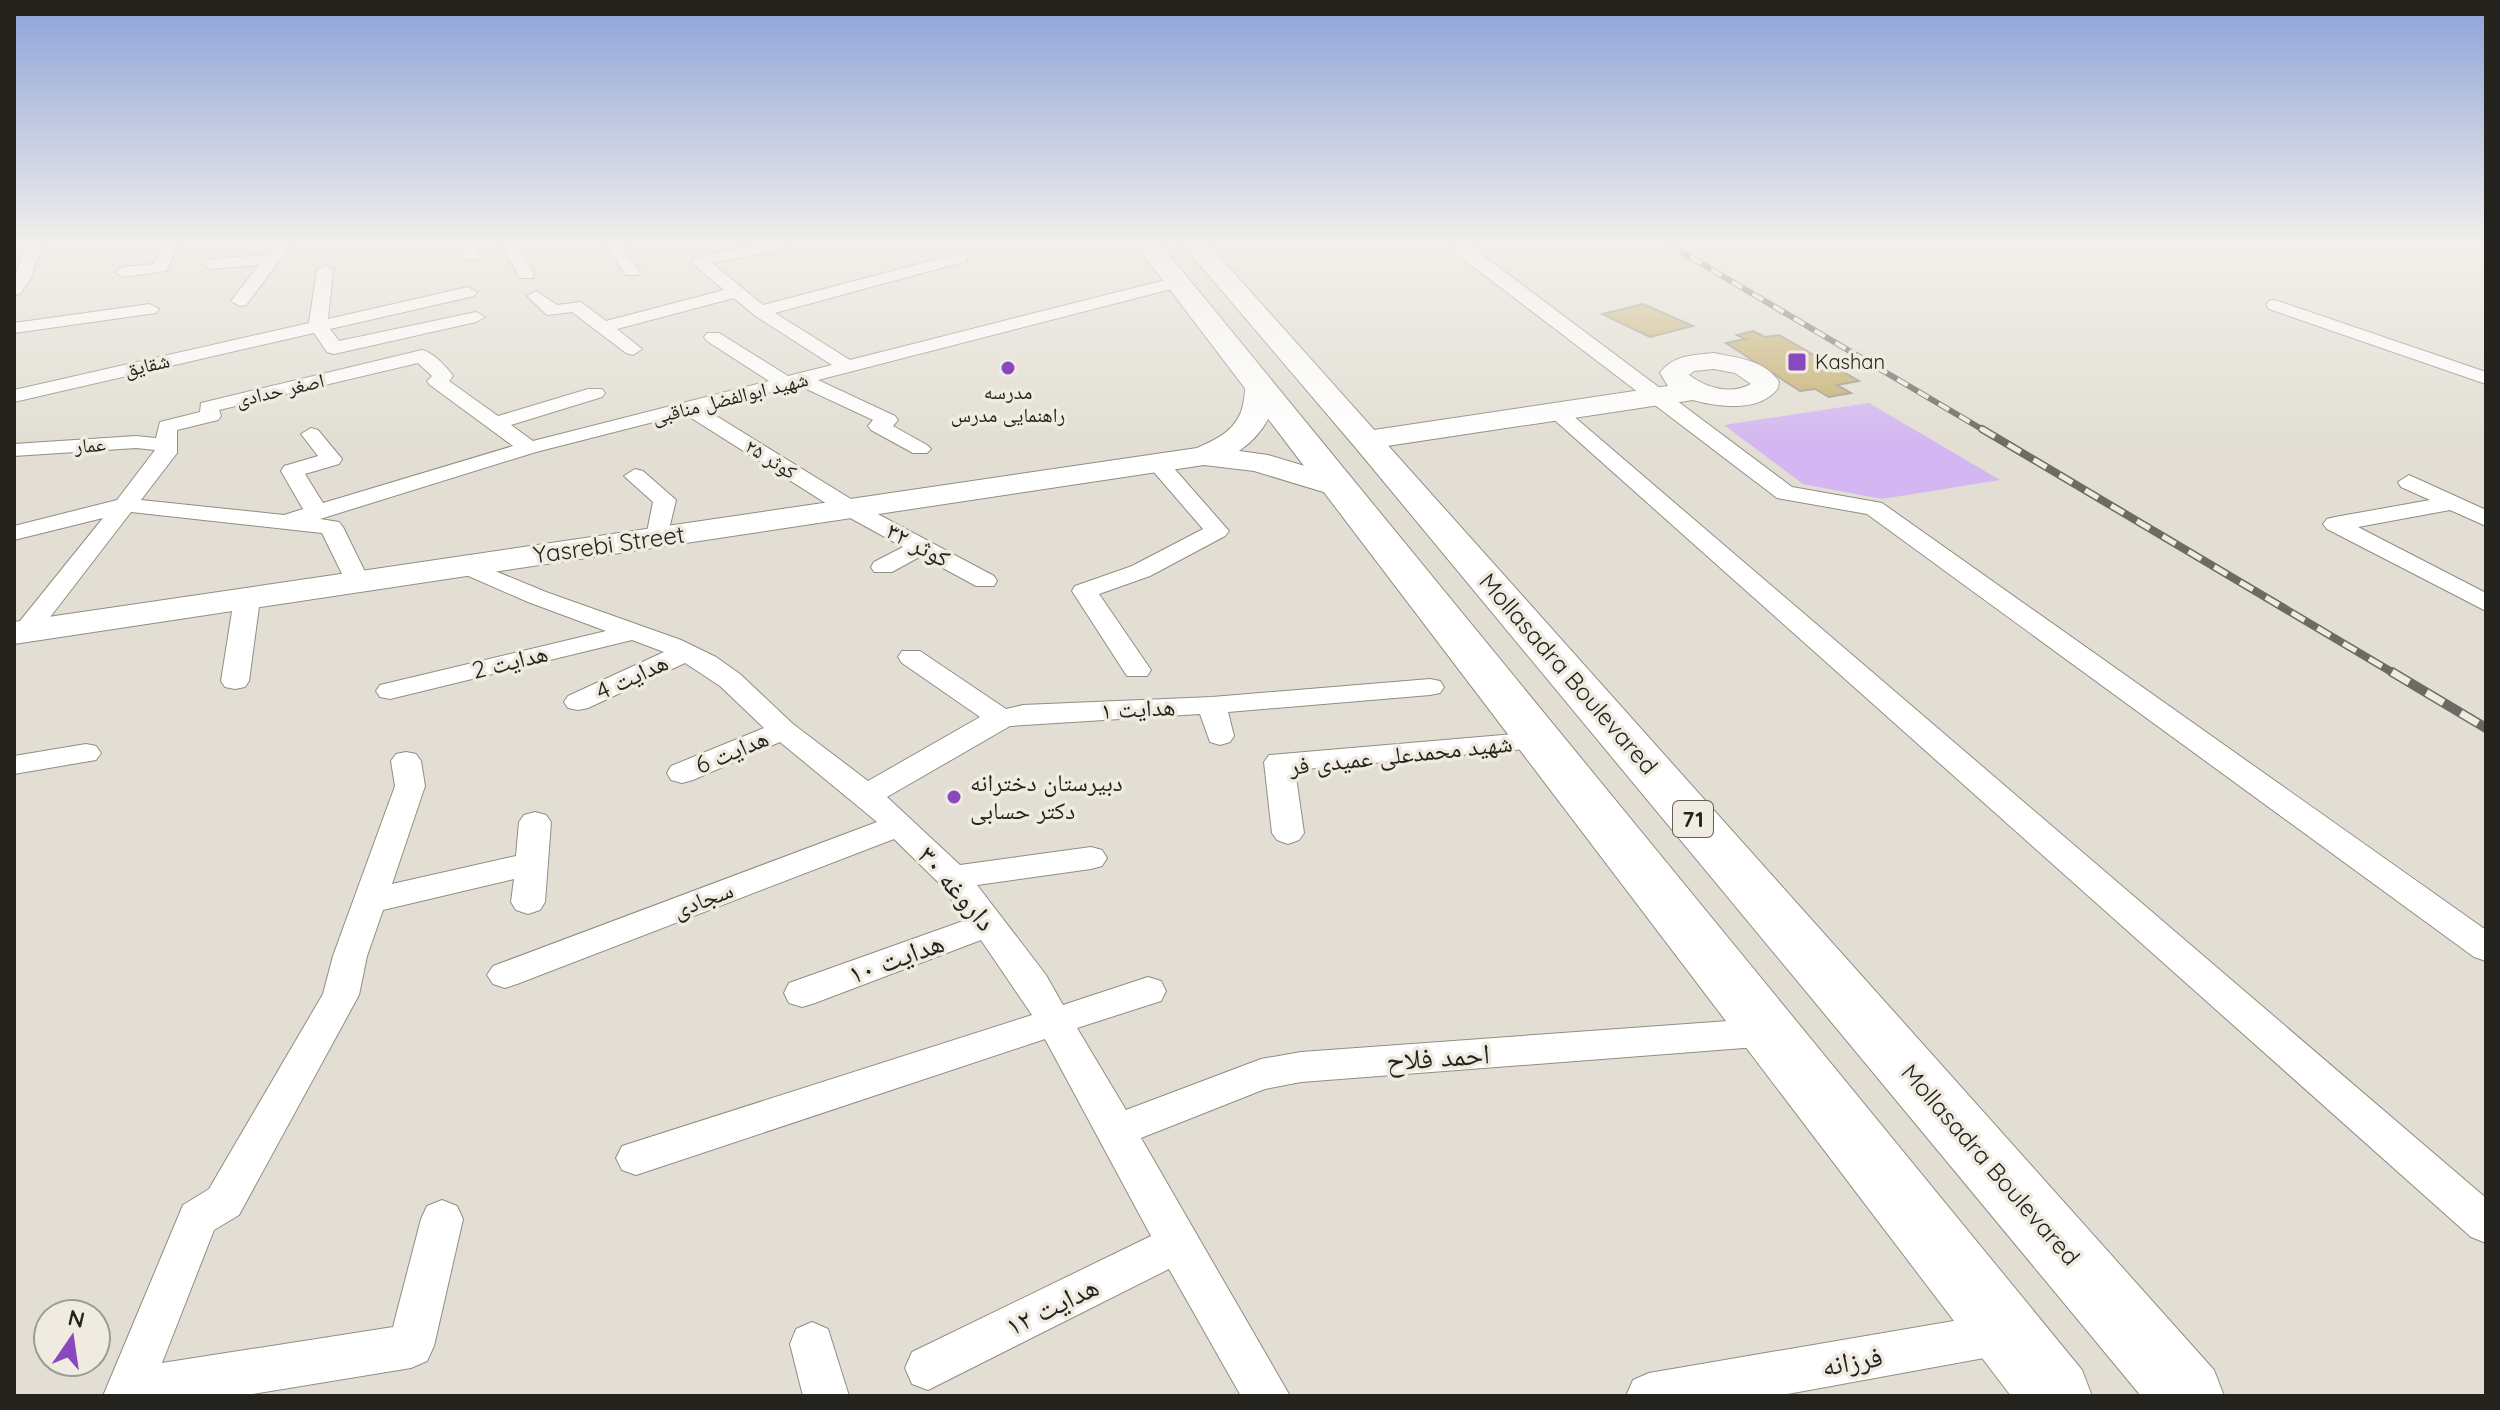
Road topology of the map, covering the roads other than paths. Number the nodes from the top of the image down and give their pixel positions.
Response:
1 (137, 311) edge
2 (320, 311) edge
3 (383, 311) edge
4 (581, 311) edge
5 (665, 311) edge
6 (760, 311) edge
7 (1018, 311) edge
8 (1208, 311) edge
9 (1229, 311) edge
10 (1553, 311) edge
11 (2292, 311) edge
12 (476, 317) dead end
13 (318, 325) junction
14 (603, 327) junction
15 (14, 328) edge
16 (713, 337) dead end
17 (633, 349) dead end
18 (259, 352) dead end
19 (192, 367) junction
20 (850, 368) junction
21 (246, 377) dead end
22 (2486, 378) edge
23 (795, 382) junction
24 (1259, 386) junction
25 (1668, 387) junction
26 (595, 393) dead end
27 (261, 395) junction
28 (14, 396) edge
29 (1549, 405) junction
30 (691, 409) junction
31 (495, 423) junction
32 (1360, 433) junction
33 (311, 434) dead end
34 (167, 445) junction
35 (529, 448) junction
36 (920, 449) dead end
37 (14, 450) edge
38 (1204, 456) junction
39 (1157, 463) junction
40 (635, 476) dead end
41 (2409, 482) dead end
42 (1340, 487) junction
43 (126, 505) junction
44 (851, 509) junction
45 (316, 511) junction
46 (2475, 512) edge
47 (285, 522) junction
48 (14, 533) edge
49 (658, 537) junction
50 (922, 546) junction
51 (466, 566) junction
52 (883, 567) dead end
53 (985, 581) dead end
54 (358, 582) junction
55 (2480, 596) edge
56 (247, 599) junction
57 (20, 633) edge
58 (630, 633) junction
59 (686, 652) junction
60 (911, 657) dead end
61 (1137, 670) dead end
62 (235, 681) dead end
63 (1430, 687) dead end
64 (390, 691) dead end
65 (578, 702) dead end
66 (1212, 705) junction
67 (1001, 719) junction
68 (783, 730) junction
69 (1220, 736) dead end
70 (1539, 741) junction
71 (86, 753) dead end
72 (406, 761) dead end
73 (14, 765) edge
74 (682, 773) dead end
75 (867, 795) junction
76 (535, 822) dead end
77 (901, 825) junction
78 (1288, 833) dead end
79 (1091, 858) dead end
80 (531, 864) junction
81 (953, 877) junction
82 (369, 901) junction
83 (528, 902) dead end
84 (990, 924) junction
85 (2486, 948) edge
86 (505, 975) dead end
87 (1148, 991) dead end
88 (802, 993) dead end
89 (1053, 1021) junction
90 (1770, 1032) junction
91 (1117, 1131) junction
92 (636, 1158) dead end
93 (442, 1219) dead end
94 (2486, 1224) edge
95 (1177, 1244) junction
96 (2007, 1333) junction
97 (812, 1344) dead end
98 (928, 1368) dead end
99 (1709, 1391) edge
100 (126, 1394) edge
101 (826, 1396) edge
102 (1267, 1396) edge
103 (1649, 1396) edge
104 (2056, 1396) edge
105 (2188, 1396) edge

1 - 15 street
2 - 13 street
3 - 13 street, شقایق
4 - 14 street
5 - 14 street
6 - 20 street
7 - 20 street, شهید ابوالفضل مناقبی
8 - 24 highway
9 - 32 highway, Mollasadra Boulevared / 71
10 - 25 street
11 - 22 street
12 - 13 street
13 - 19 street, شقایق
14 - 17 street
16 - 23 street
18 - 19 street
19 - 28 street, شقایق
20 - 23 street, شهید ابوالفضل مناقبی
21 - 27 street
23 - 30 street, شهید ابوالفضل مناقبی
23 - 36 street
24 - 38 main road
24 - 42 highway
25 - 29 main road
25 - 85 street
26 - 31 street
27 - 31 street, اصغر حدادی
27 - 34 street, اصغر حدادی
29 - 32 main road
29 - 94 street
30 - 35 street, شهید ابوالفضل مناقبی
30 - 44 street, کوثر ۲۵
31 - 35 street
32 - 105 highway, Mollasadra Boulevared / 71
33 - 45 street
34 - 37 street, عمار
34 - 43 street
35 - 45 street, شهید ابوالفضل مناقبی
38 - 39 main road, Yasrebi Street
38 - 42 main road
39 - 44 main road, Yasrebi Street
39 - 61 street
40 - 49 street
41 - 46 street
42 - 70 highway
43 - 47 street
43 - 48 street
43 - 57 street
44 - 49 main road, Yasrebi Street
44 - 50 street, کوثر ۳۲
45 - 47 street, شهید ابوالفضل مناقبی
46 - 55 street
47 - 54 street
49 - 51 main road, Yasrebi Street
50 - 52 street
50 - 53 street, کوثر ۳۲
51 - 54 main road, Yasrebi Street
51 - 58 street, داروغه ۳۰
54 - 56 main road, Yasrebi Street
56 - 57 main road, Yasrebi Street
56 - 62 street
58 - 59 street, داروغه ۳۰
58 - 64 street, هدایت 2
59 - 65 street, هدایت 4
59 - 68 street, داروغه ۳۰
60 - 67 street
63 - 66 street, هدایت ۱
66 - 67 street, هدایت ۱
66 - 69 street
67 - 75 street, هدایت ۱
68 - 74 street, هدایت 6
68 - 75 street, داروغه ۳۰
70 - 78 street, شهید محمدعلی عمیدی فر
70 - 90 highway
71 - 73 street
72 - 82 street
75 - 77 street, داروغه ۳۰
76 - 80 street
77 - 81 street, داروغه ۳۰
77 - 86 street, سجادی
79 - 81 street
80 - 82 street
80 - 83 street
81 - 84 street, داروغه ۳۰
82 - 100 street
84 - 88 street, هدایت ۱۰
84 - 89 street, داروغه ۳۰
87 - 89 street
89 - 91 street, داروغه ۳۰
89 - 92 street
90 - 91 street, احمد فلاح
90 - 96 highway
91 - 95 street, داروغه ۳۰
93 - 100 street
95 - 98 street, هدایت ۱۲
95 - 102 street, داروغه ۳۰
96 - 99 street, فرزانه
96 - 104 highway
97 - 101 street
99 - 103 street, فرزانه

